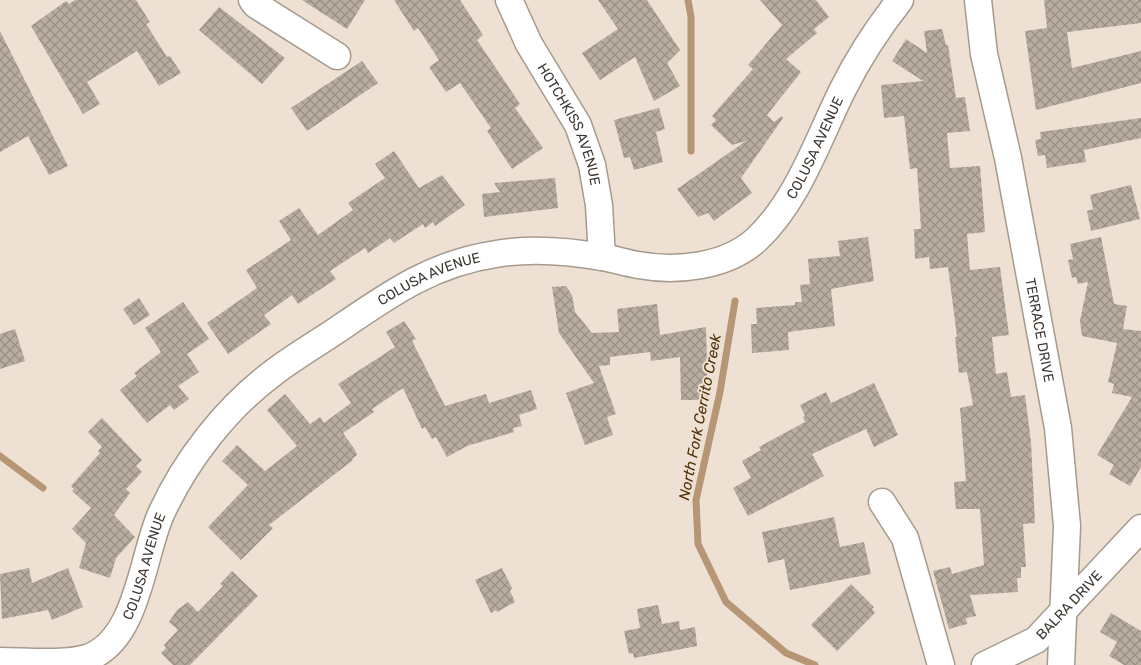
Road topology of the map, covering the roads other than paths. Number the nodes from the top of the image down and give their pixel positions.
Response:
1 (252, 0) edge
2 (509, 0) edge
3 (900, 0) edge
4 (978, 0) edge
5 (337, 56) dead end
6 (602, 257) junction
7 (882, 502) dead end
8 (1141, 528) edge
9 (1064, 610) junction
10 (0, 660) edge
11 (941, 665) edge
12 (986, 665) edge
13 (1061, 665) edge

1 - 5 street
2 - 6 street, HOTCHKISS AVENUE
3 - 6 street, COLUSA AVENUE
4 - 9 street, TERRACE DRIVE
6 - 10 street, COLUSA AVENUE
7 - 11 street
8 - 9 street, BALRA DRIVE
9 - 12 street, BALRA DRIVE
9 - 13 street, TERRACE DRIVE

